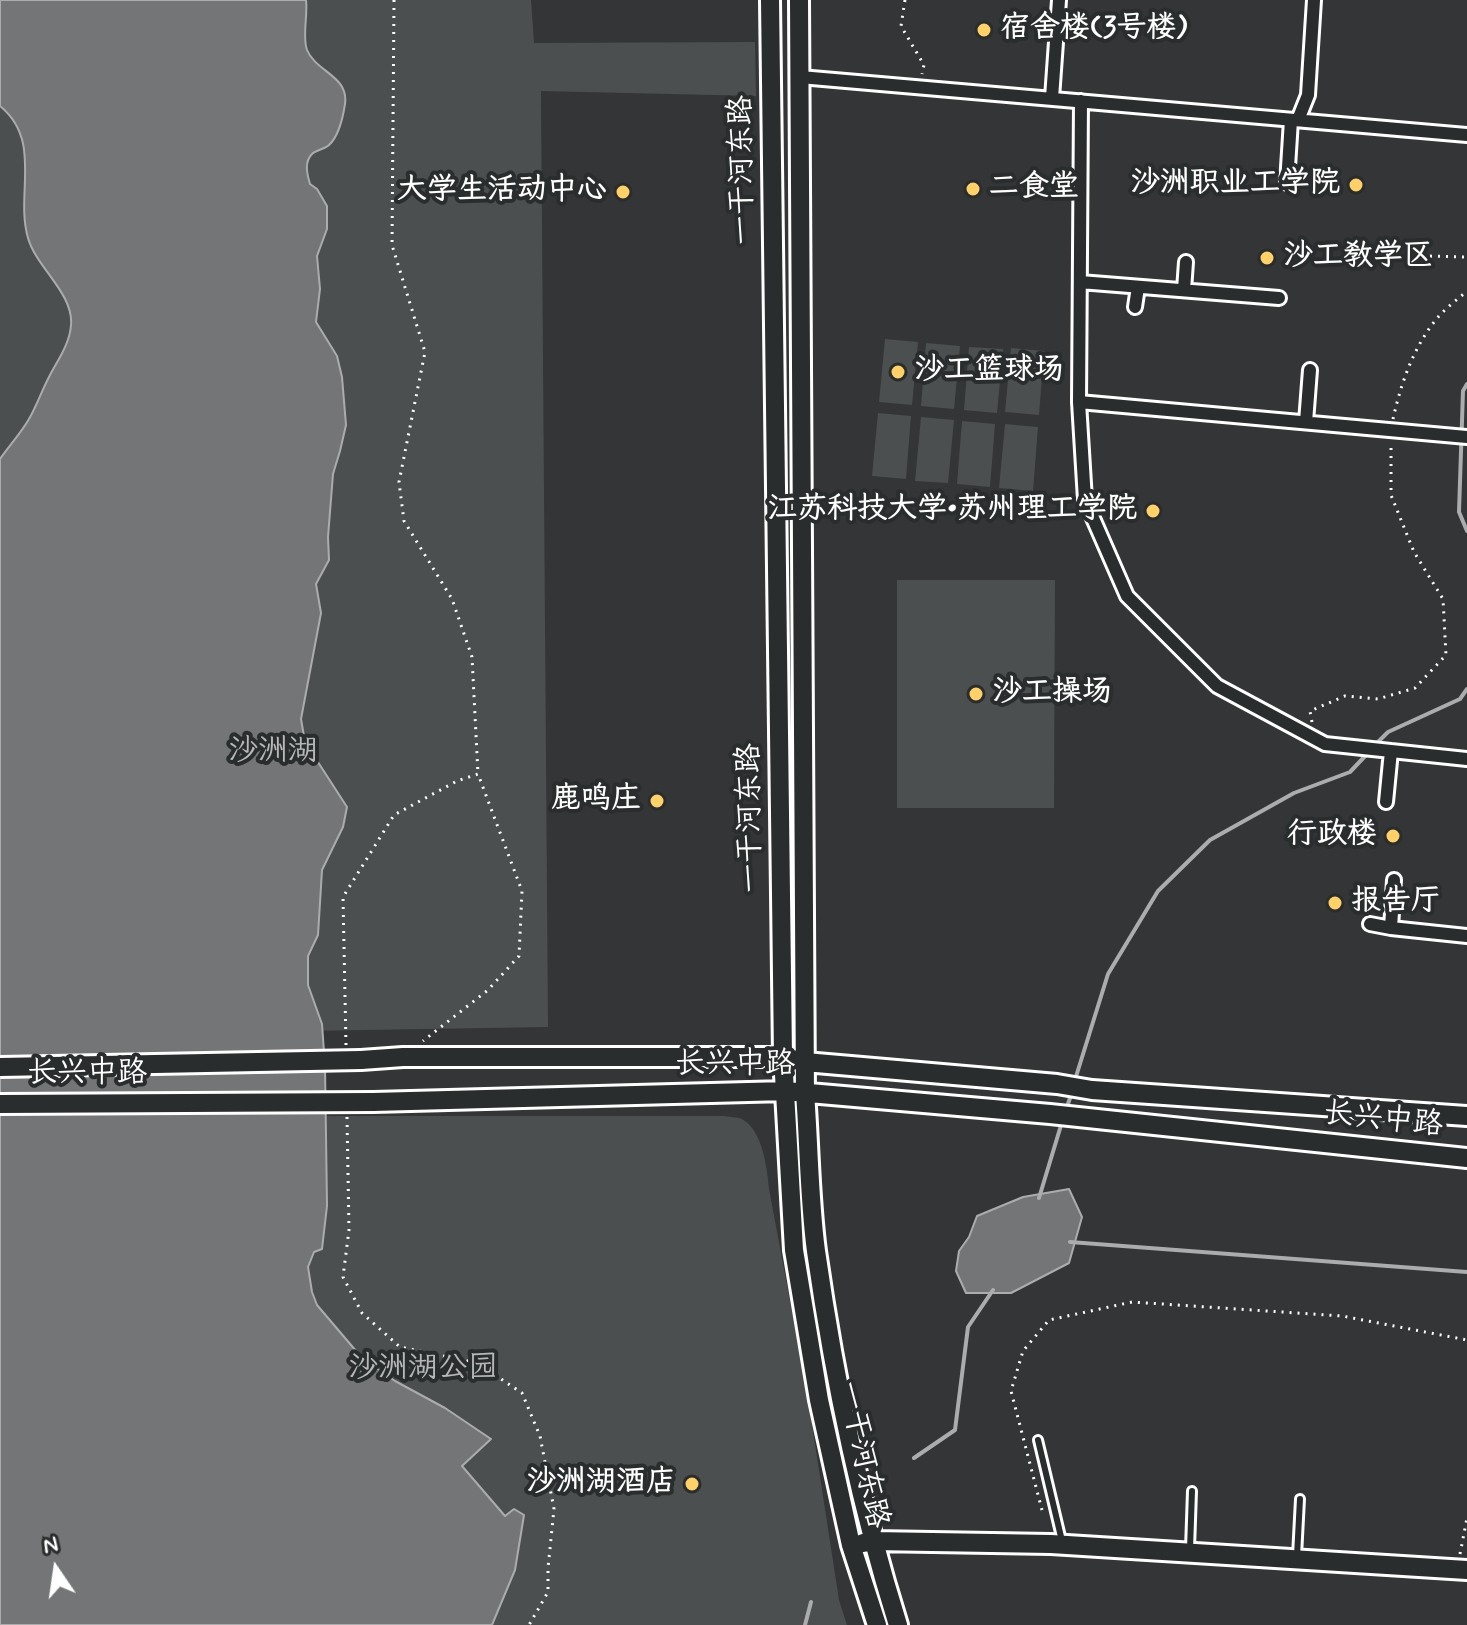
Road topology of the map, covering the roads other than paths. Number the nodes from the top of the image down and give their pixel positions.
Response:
1 (770, 0) edge
2 (799, 0) edge
3 (1059, 0) edge
4 (1314, 0) edge
5 (800, 77) junction
6 (1052, 98) junction
7 (1081, 101) junction
8 (1294, 120) junction
9 (1467, 135) edge
10 (1287, 183) dead end
11 (1186, 262) dead end
12 (1080, 282) junction
13 (1138, 287) junction
14 (1184, 290) junction
15 (1279, 298) dead end
16 (1135, 307) dead end
17 (1310, 370) dead end
18 (1079, 402) junction
19 (1306, 422) junction
20 (1467, 437) edge
21 (1388, 751) junction
22 (1467, 759) edge
23 (1386, 802) dead end
24 (1394, 880) dead end
25 (1370, 924) dead end
26 (1391, 928) junction
27 (1467, 936) edge
28 (783, 1057) junction
29 (805, 1062) junction
30 (0, 1067) edge
31 (786, 1091) junction
32 (805, 1093) junction
33 (0, 1104) edge
34 (1467, 1116) edge
35 (1467, 1158) edge
36 (1038, 1440) dead end
37 (1192, 1491) dead end
38 (1300, 1499) dead end
39 (873, 1541) junction
40 (851, 1545) junction
41 (1062, 1545) junction
42 (1190, 1553) junction
43 (1297, 1559) junction
44 (1462, 1570) edge
45 (877, 1625) edge
46 (898, 1625) edge

1 - 28 street, 一干河东路
2 - 5 street, 一干河东路
3 - 6 street
4 - 8 street
5 - 6 street
5 - 29 street, 一干河东路
6 - 7 street
7 - 8 street
7 - 12 street
8 - 9 street
8 - 10 street
11 - 14 street
12 - 13 street
12 - 18 street
13 - 14 street
13 - 16 street
14 - 15 street
17 - 19 street
18 - 19 street
18 - 21 street
19 - 20 street
21 - 22 street
21 - 23 street
24 - 26 street
25 - 26 street
26 - 27 street
28 - 29 street, 长兴中路
28 - 30 street, 长兴中路, bridge
28 - 31 street, 一干河东路
29 - 32 street, 一干河东路
29 - 34 street, 长兴中路
31 - 32 street, 长兴中路
31 - 33 street, 长兴中路, bridge
31 - 40 street, 一干河东路
32 - 35 street, 长兴中路
32 - 39 street, 一干河东路
36 - 41 lane
37 - 42 lane
38 - 43 lane
39 - 40 street
39 - 41 street
39 - 46 street, 一干河东路
40 - 45 street, 一干河东路
41 - 42 street
42 - 43 street
43 - 44 street

